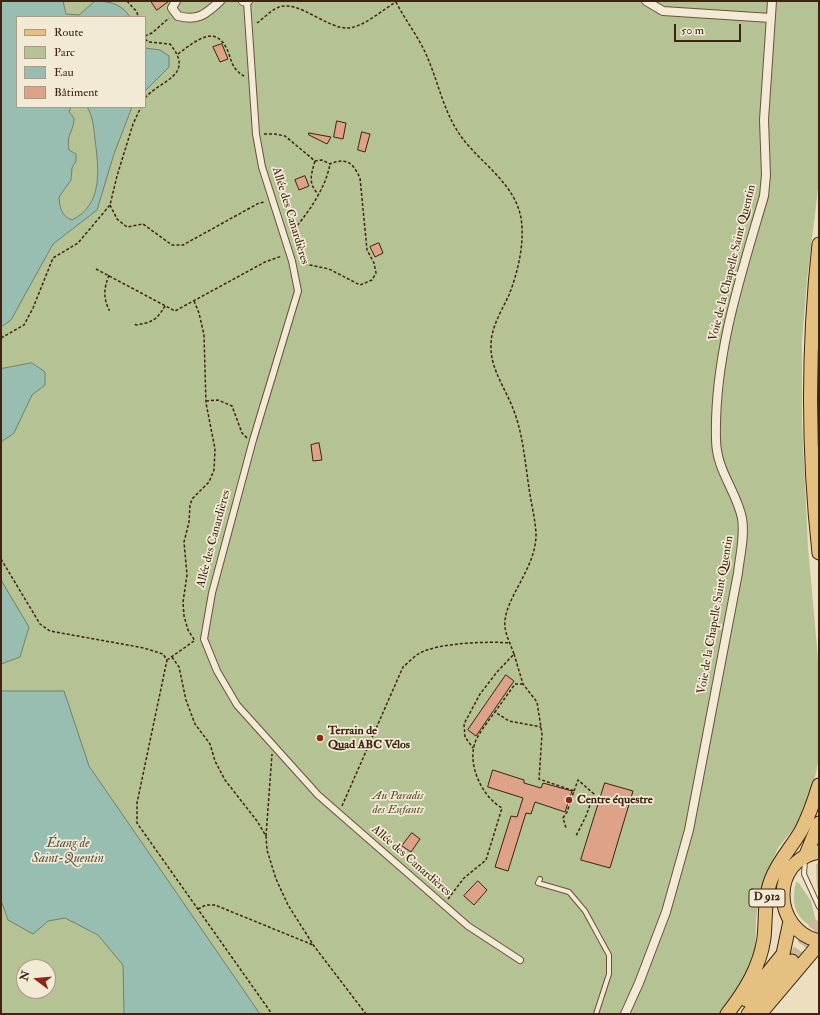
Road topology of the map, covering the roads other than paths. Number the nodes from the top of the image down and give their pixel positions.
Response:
1 (176, 1) edge
2 (220, 1) edge
3 (246, 1) edge
4 (646, 1) edge
5 (772, 1) edge
6 (771, 18) junction
7 (819, 244) edge
8 (819, 553) edge
9 (819, 785) edge
10 (819, 823) edge
11 (819, 852) edge
12 (805, 857) junction
13 (540, 879) dead end
14 (819, 907) edge
15 (790, 921) junction
16 (819, 942) edge
17 (520, 960) dead end
18 (792, 961) tunnel mouth
19 (596, 1014) edge
20 (625, 1014) edge
21 (727, 1014) edge
22 (735, 1014) edge
23 (748, 1014) edge
24 (760, 1014) edge

1 - 2 street
3 - 17 street, Allée des Canardières
4 - 6 street
5 - 6 street, Voie de la Chapelle Saint Quentin
6 - 20 street, Voie de la Chapelle Saint Quentin
7 - 8 main road
9 - 21 main road, D 912
10 - 12 main road
11 - 12 main road
12 - 14 lane
12 - 15 main road
13 - 19 lane
15 - 16 main road
15 - 22 main road
16 - 24 main road
18 - 23 main road

